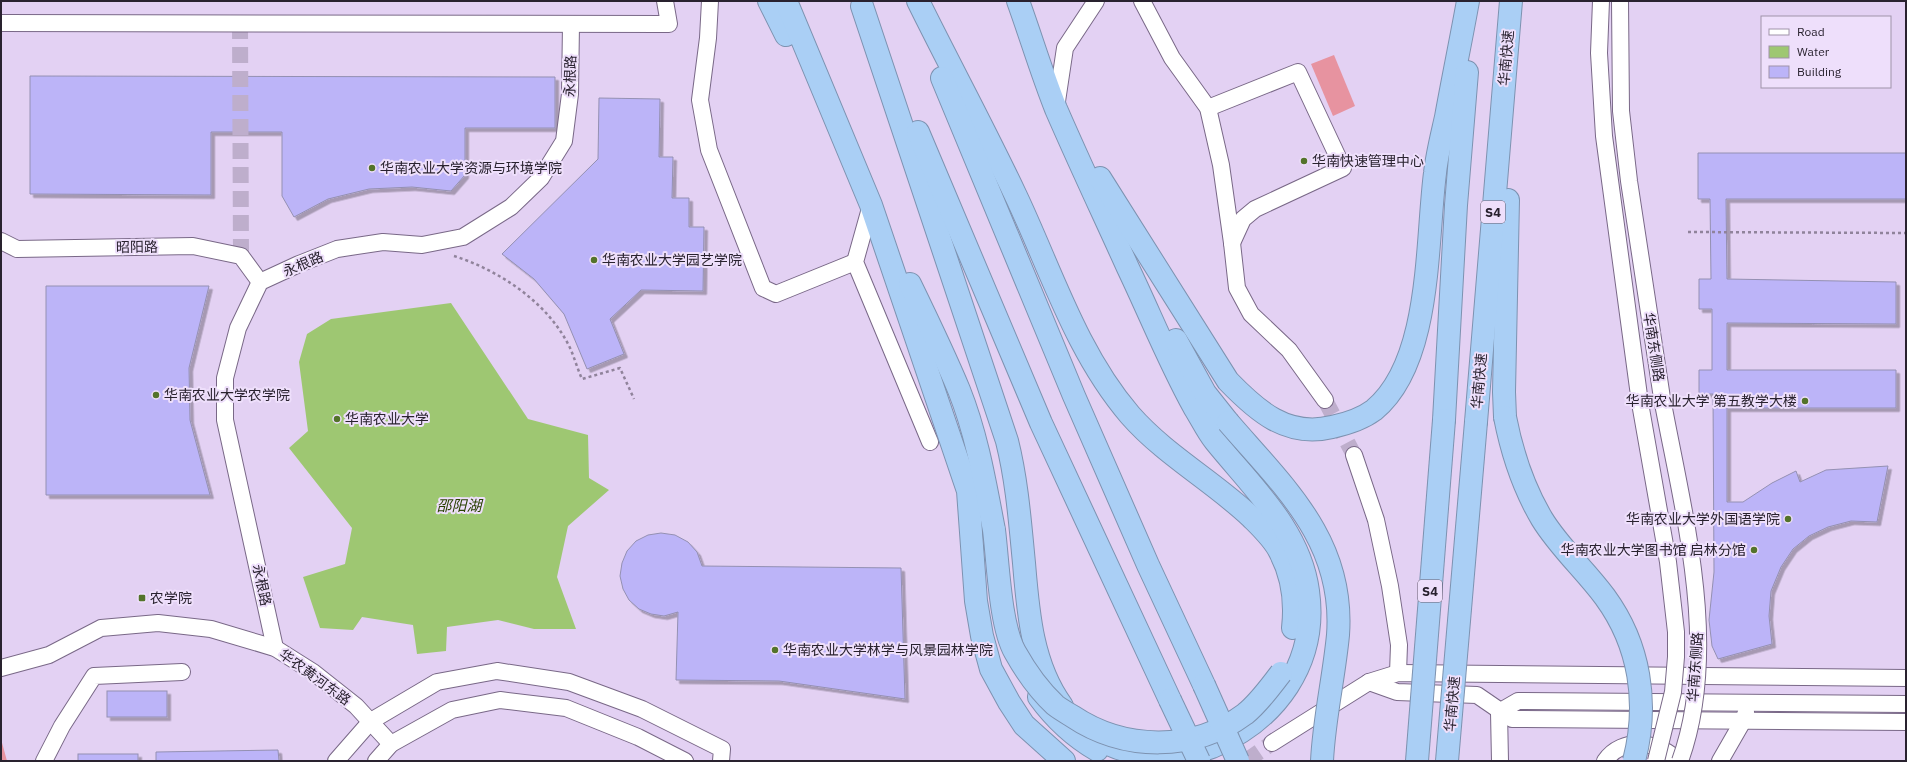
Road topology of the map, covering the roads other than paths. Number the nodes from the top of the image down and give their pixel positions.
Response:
1 (665, 1) edge
2 (710, 1) edge
3 (769, 1) edge
4 (786, 1) edge
5 (909, 1) edge
6 (918, 1) edge
7 (1003, 1) edge
8 (1018, 1) edge
9 (1096, 1) edge
10 (1142, 1) edge
11 (1468, 1) edge
12 (1472, 1) edge
13 (1512, 1) edge
14 (1601, 1) edge
15 (1620, 1) edge
16 (861, 4) edge
17 (1, 23) edge
18 (571, 24) junction
19 (1056, 108) junction
20 (1208, 108) junction
21 (871, 205) junction
22 (1, 241) edge
23 (1232, 243) junction
24 (855, 262) junction
25 (260, 282) junction
26 (1325, 400) tunnel mouth
27 (930, 442) dead end
28 (1354, 455) tunnel mouth
29 (275, 648) junction
30 (1014, 650) junction
31 (1, 668) edge
32 (182, 672) dead end
33 (1398, 673) junction
34 (1906, 678) edge
35 (1369, 682) junction
36 (1749, 703) junction
37 (1906, 704) edge
38 (1499, 712) junction
39 (371, 721) junction
40 (1743, 721) junction
41 (1906, 722) edge
42 (1272, 743) tunnel mouth
43 (391, 744) junction
44 (44, 761) edge
45 (336, 761) edge
46 (376, 761) edge
47 (685, 761) edge
48 (721, 761) edge
49 (1064, 761) edge
50 (1117, 761) edge
51 (1199, 761) edge
52 (1238, 761) edge
53 (1322, 761) edge
54 (1417, 761) edge
55 (1447, 761) edge
56 (1500, 761) edge
57 (1605, 761) edge
58 (1634, 761) edge
59 (1656, 761) edge
60 (1679, 761) edge
61 (1720, 761) edge

1 - 18 street
2 - 24 street
3 - 21 highway
4 - 21 highway
5 - 52 highway, bridge
6 - 30 highway, bridge
7 - 19 highway
8 - 19 highway
9 - 19 street
10 - 20 street
11 - 19 highway
12 - 54 highway, S4, bridge
13 - 55 highway, 华南快速 / S4, bridge
13 - 58 highway, bridge
14 - 59 street, 华南东侧路, bridge
15 - 60 street, 华南东侧路, bridge
16 - 19 highway
16 - 51 highway, bridge
17 - 18 street
18 - 25 street, 永根路
19 - 53 highway, bridge
20 - 23 street
20 - 23 street
21 - 24 street
21 - 30 highway, bridge
21 - 49 highway
22 - 25 street, 昭阳路
23 - 26 street
24 - 27 street
25 - 29 street, 永根路
28 - 33 street
29 - 31 street, 华农黄河东路
29 - 39 street, 华农黄河东路
30 - 50 highway, bridge
32 - 44 street
33 - 34 street
33 - 35 street
35 - 38 street
35 - 42 street
36 - 37 street
36 - 38 street
36 - 40 street
38 - 40 street
38 - 56 street
39 - 43 street, 华农黄河东路
39 - 45 street
39 - 48 street
40 - 41 street
40 - 61 street
43 - 46 street
43 - 47 street
57 - 60 street

